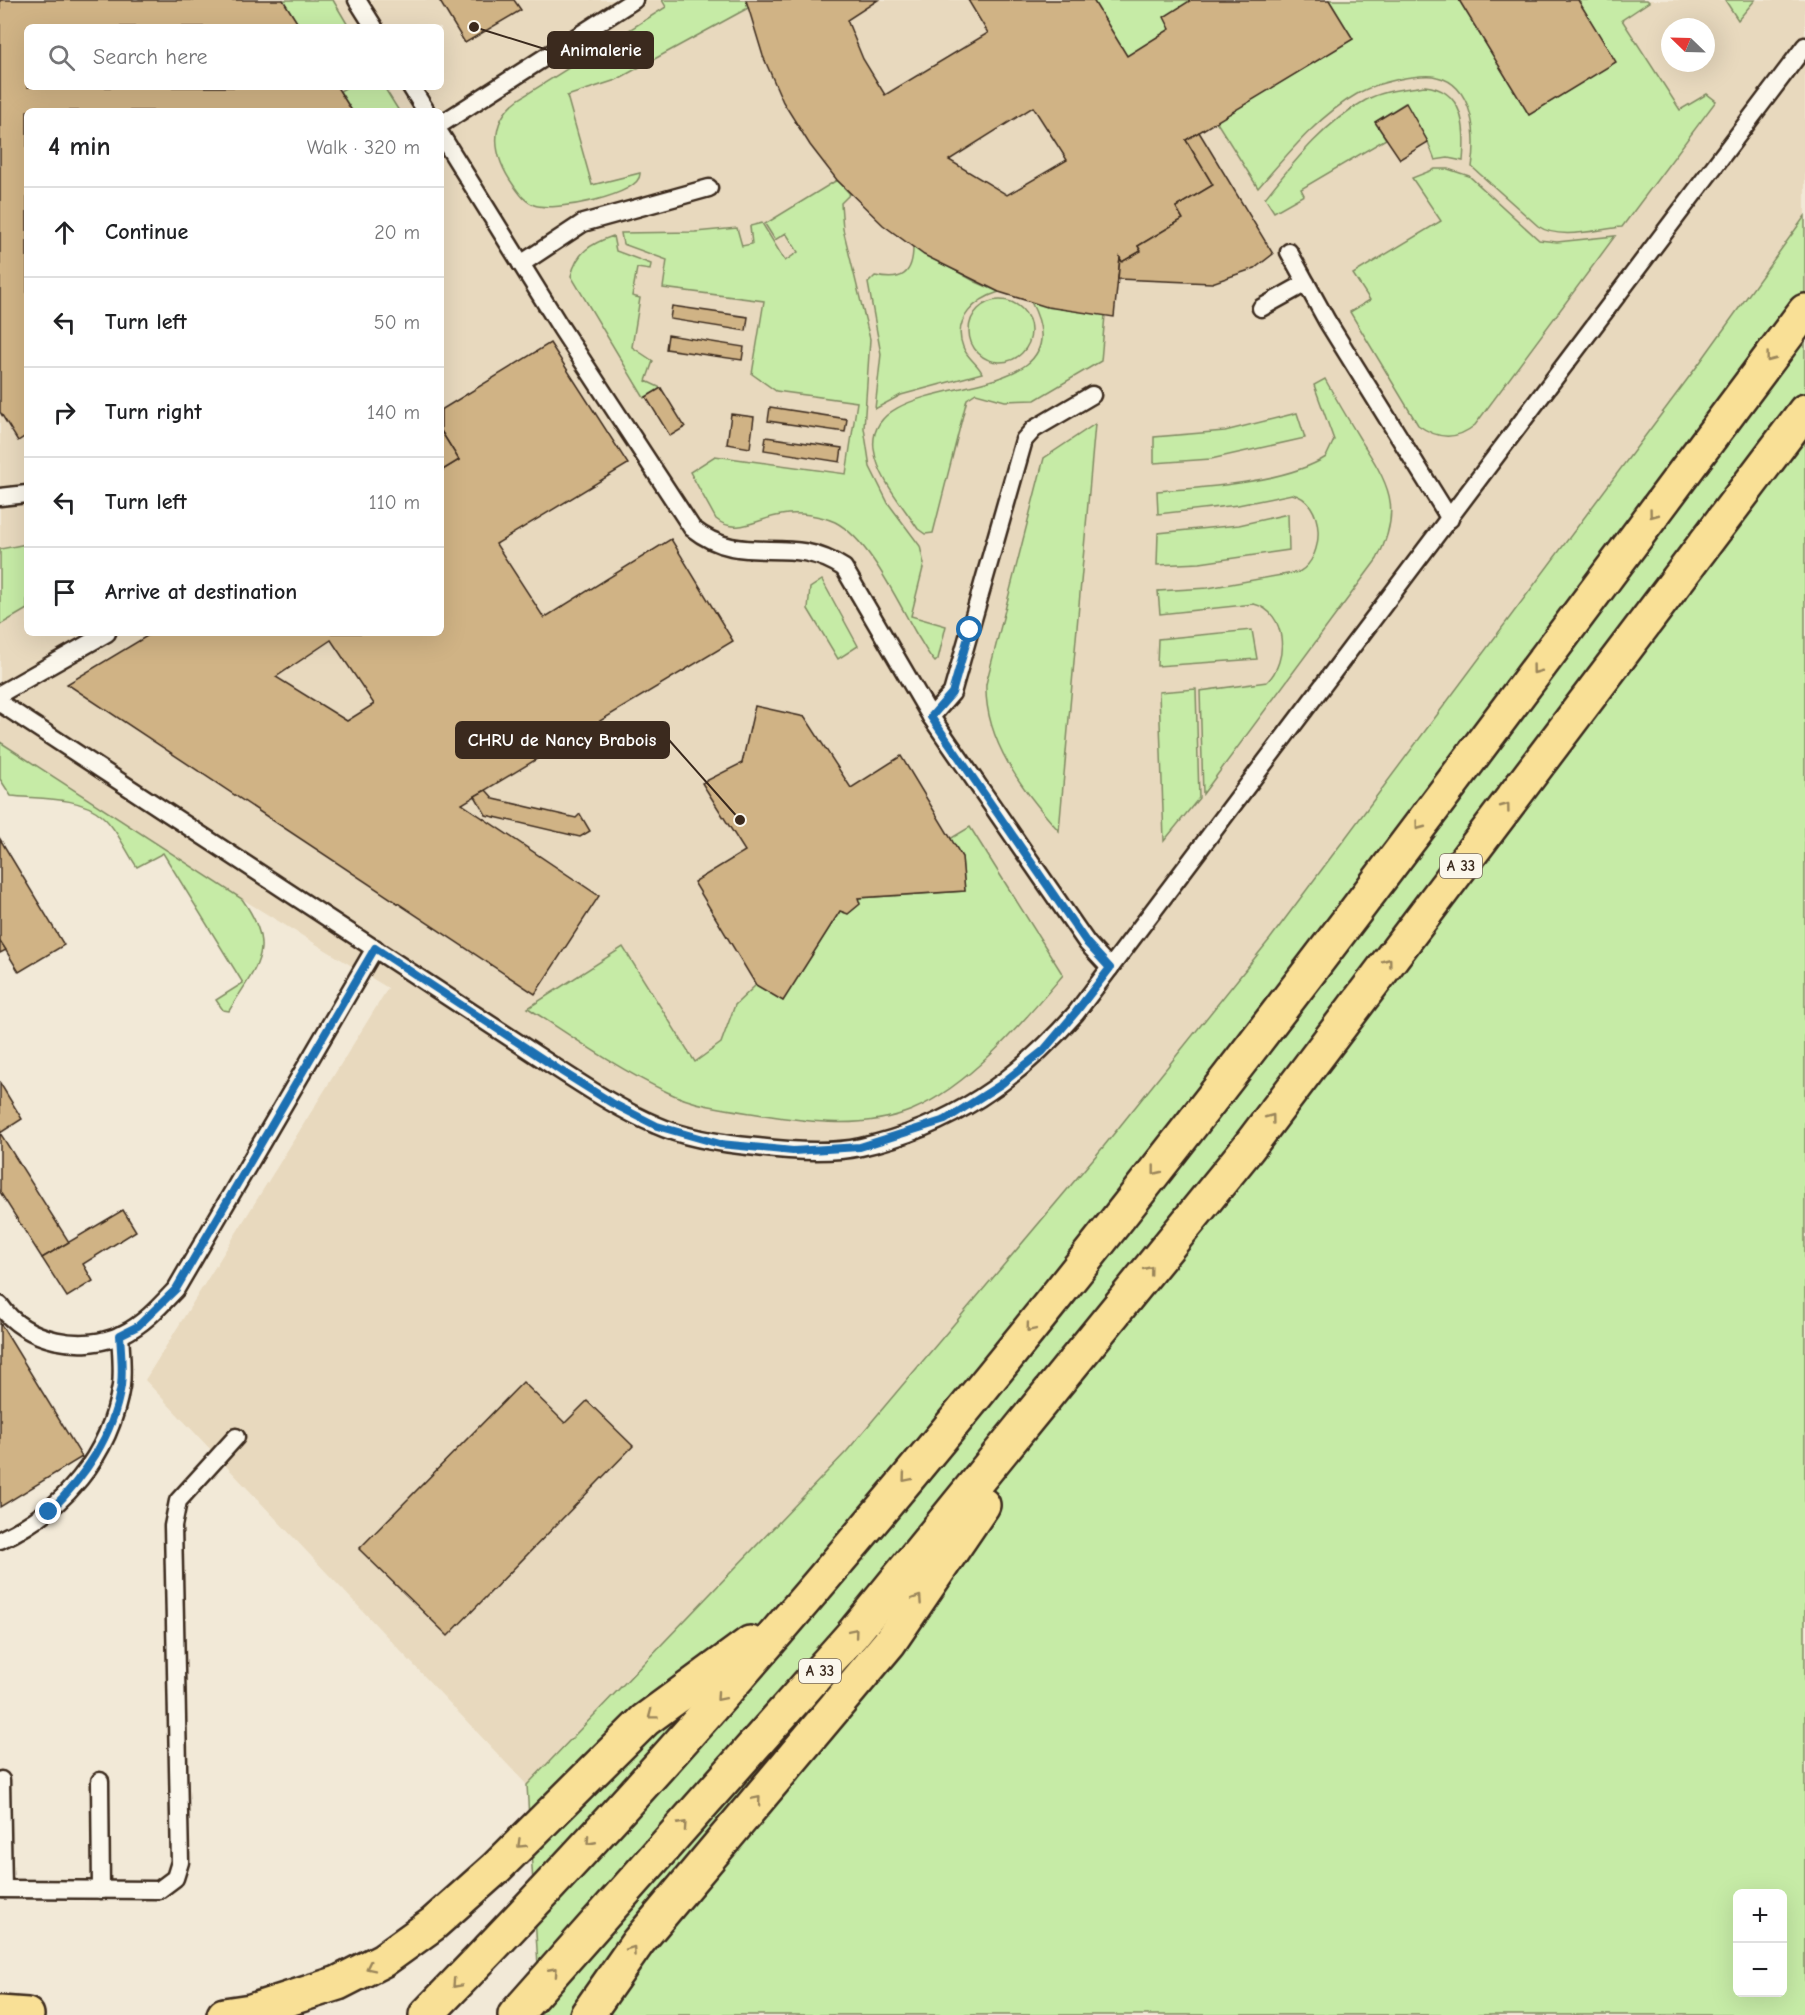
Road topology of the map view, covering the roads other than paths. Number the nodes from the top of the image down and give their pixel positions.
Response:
1 (357, 0) edge
2 (634, 0) edge
3 (372, 24) edge
4 (1805, 46) edge
5 (413, 90) edge
6 (424, 108) edge
7 (444, 122) edge
8 (444, 140) edge
9 (709, 188) dead end
10 (1289, 252) dead end
11 (521, 264) junction
12 (1306, 283) junction
13 (1261, 308) dead end
14 (1805, 311) edge
15 (1092, 395) dead end
16 (1805, 411) edge
17 (24, 494) edge
18 (0, 497) edge
19 (1450, 519) junction
20 (102, 636) edge
21 (0, 694) edge
22 (0, 703) edge
23 (931, 717) junction
24 (375, 948) junction
25 (1110, 968) junction
26 (0, 1305) edge
27 (1113, 1316) junction
28 (120, 1335) junction
29 (236, 1437) dead end
30 (0, 1540) edge
31 (801, 1605) junction
32 (1, 1780) edge
33 (100, 1781) dead end
34 (2, 1889) edge
35 (101, 1890) junction
36 (0, 2013) edge
37 (27, 2015) edge
38 (224, 2015) edge
39 (426, 2015) edge
40 (515, 2015) edge
41 (587, 2015) edge

1 - 3 lane
2 - 7 lane
4 - 19 lane
5 - 6 lane
8 - 11 lane
9 - 11 lane
10 - 12 lane
11 - 23 lane
12 - 13 lane
12 - 19 lane
14 -> 31 highway
15 - 23 lane
27 -> 16 highway, A 33
17 - 18 lane
19 - 25 lane
20 - 21 lane
22 - 24 lane
23 - 25 lane
24 - 25 lane
24 - 28 lane
26 - 28 lane
40 -> 27 highway, A 33
41 -> 27 highway
28 - 30 lane
29 - 35 lane
31 -> 38 highway
31 -> 39 highway
32 - 34 lane
33 - 35 lane
34 - 35 lane
36 - 37 highway

